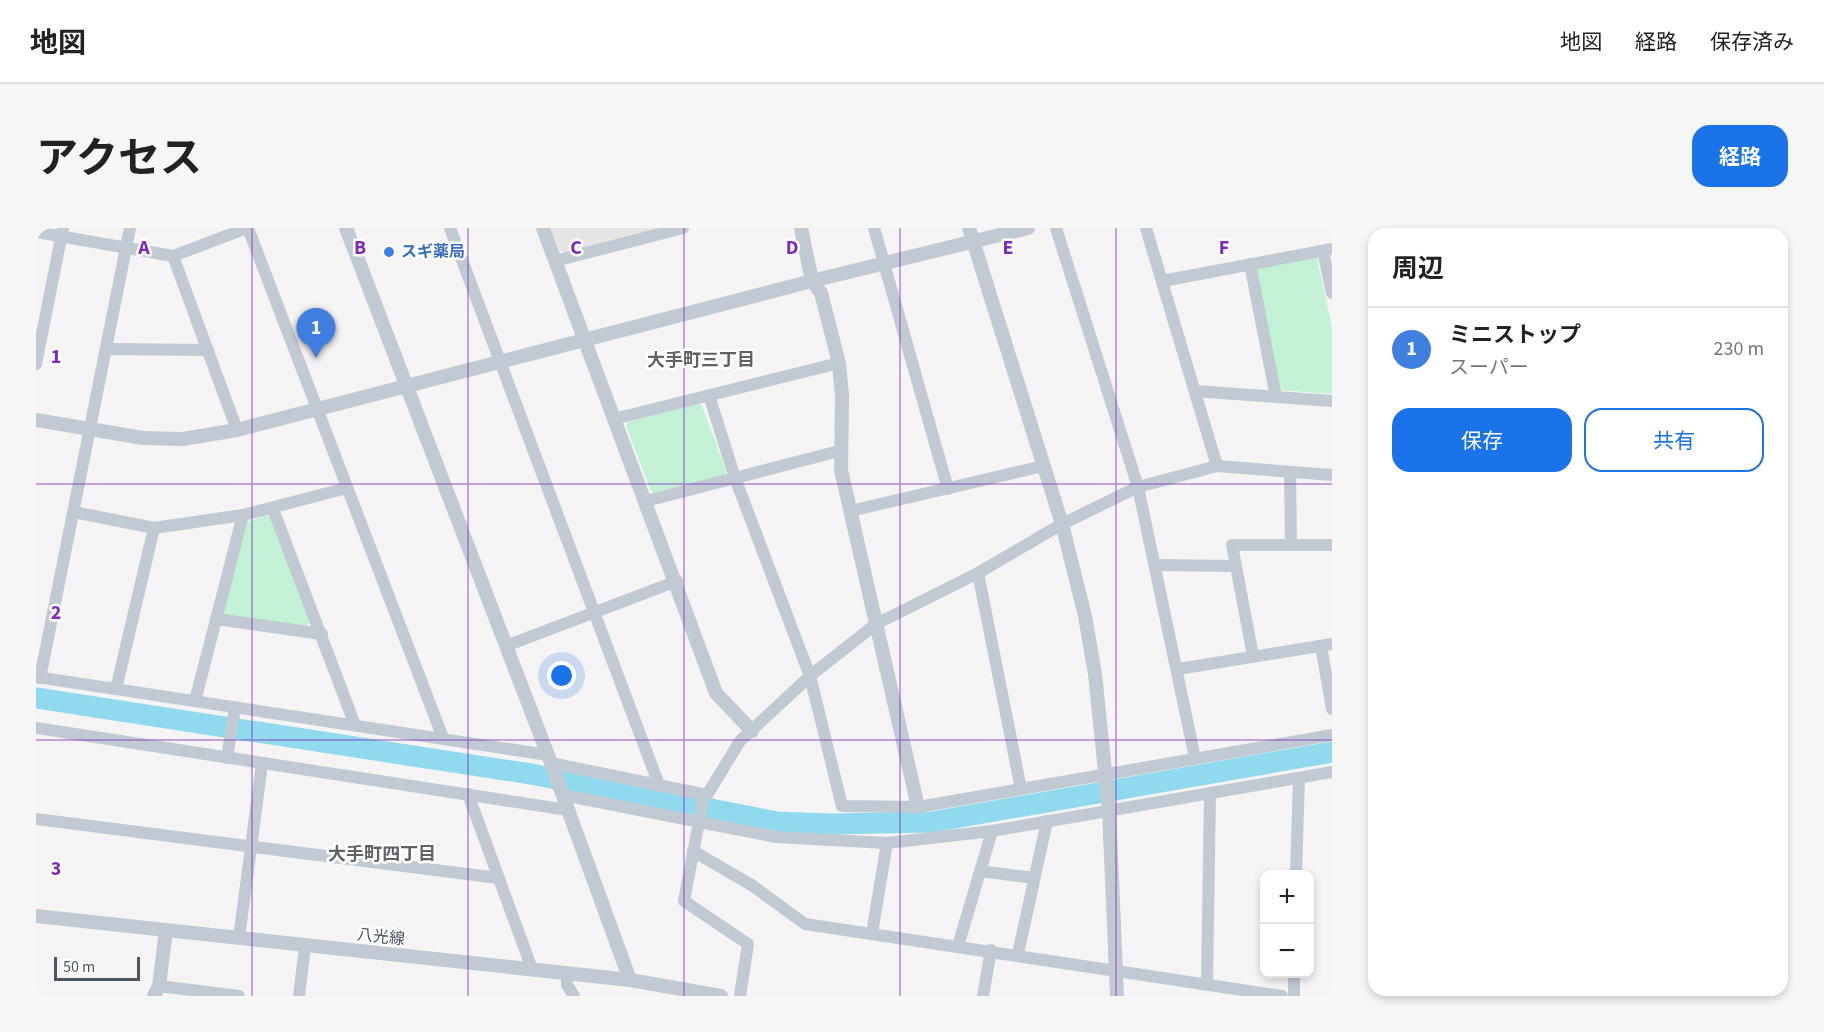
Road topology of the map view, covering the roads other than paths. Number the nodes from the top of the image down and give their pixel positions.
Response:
1 (130, 228) edge
2 (248, 228) edge
3 (346, 228) edge
4 (450, 228) edge
5 (543, 228) edge
6 (683, 228) edge
7 (801, 228) edge
8 (874, 228) edge
9 (1028, 228) edge
10 (1056, 228) edge
11 (1146, 228) edge
12 (36, 232) edge
13 (62, 232) edge
14 (971, 234) edge
15 (126, 247) junction
16 (1327, 250) edge
17 (173, 256) junction
18 (555, 261) junction
19 (884, 264) junction
20 (1250, 264) junction
21 (812, 281) junction
22 (1162, 281) junction
23 (1332, 293) edge
24 (585, 340) junction
25 (106, 349) junction
26 (208, 350) junction
27 (500, 362) junction
28 (839, 363) junction
29 (36, 364) edge
30 (407, 386) junction
31 (1195, 391) junction
32 (709, 395) junction
33 (1276, 397) junction
34 (1332, 402) edge
35 (318, 409) junction
36 (614, 419) junction
37 (36, 420) edge
38 (90, 429) junction
39 (237, 430) junction
40 (839, 451) junction
41 (1043, 466) junction
42 (1217, 466) junction
43 (1290, 472) junction
44 (1332, 475) edge
45 (735, 478) junction
46 (347, 488) junction
47 (1138, 488) junction
48 (948, 489) junction
49 (646, 501) junction
50 (273, 509) junction
51 (850, 511) junction
52 (74, 512) junction
53 (243, 515) junction
54 (1062, 524) junction
55 (154, 528) junction
56 (1291, 544) junction
57 (1332, 545) edge
58 (1155, 565) junction
59 (1235, 566) junction
60 (978, 573) junction
61 (676, 581) junction
62 (596, 612) junction
63 (216, 619) junction
64 (876, 624) junction
65 (322, 634) junction
66 (1326, 645) edge
67 (506, 646) junction
68 (1253, 656) junction
69 (1178, 669) junction
70 (810, 676) junction
71 (38, 678) edge
72 (116, 689) junction
73 (195, 701) junction
74 (1332, 709) edge
75 (234, 710) junction
76 (355, 725) junction
77 (36, 728) edge
78 (752, 731) junction
79 (1332, 735) edge
80 (443, 738) junction
81 (228, 755) junction
82 (1195, 758) junction
83 (550, 759) junction
84 (262, 764) junction
85 (1332, 772) edge
86 (1106, 777) junction
87 (1299, 778) junction
88 (659, 785) junction
89 (1021, 789) junction
90 (1210, 793) junction
91 (468, 794) junction
92 (563, 795) junction
93 (703, 797) junction
94 (918, 807) junction
95 (1109, 807) junction
96 (568, 810) junction
97 (36, 819) edge
98 (699, 819) junction
99 (1047, 821) junction
100 (992, 831) junction
101 (887, 843) junction
102 (251, 847) junction
103 (693, 850) junction
104 (1296, 870) edge
105 (980, 871) junction
106 (498, 878) junction
107 (1034, 878) junction
108 (36, 916) edge
109 (166, 930) junction
110 (872, 933) junction
111 (239, 938) junction
112 (305, 946) junction
113 (958, 946) junction
114 (991, 950) junction
115 (1017, 954) junction
116 (532, 969) junction
117 (1116, 969) junction
118 (567, 973) junction
119 (1294, 978) edge
120 (630, 980) junction
121 (1206, 984) junction
122 (156, 991) edge
123 (665, 991) edge
124 (231, 996) edge
125 (299, 996) edge
126 (574, 996) edge
127 (722, 996) edge
128 (740, 996) edge
129 (983, 996) edge
130 (1117, 996) edge
131 (1282, 996) edge
132 (1294, 996) edge

1 - 15 street
2 - 17 street
2 - 35 street
3 - 30 street
4 - 27 street
5 - 18 street
6 - 18 street
7 - 21 street
8 - 19 street
9 - 14 street
10 - 47 street
11 - 22 street
12 - 13 street
13 - 15 street
13 - 29 street
14 - 19 street
14 - 41 street
15 - 17 street
15 - 25 street
16 - 20 street
16 - 23 street
17 - 26 street
18 - 24 street
19 - 21 street
19 - 48 street
20 - 22 street
20 - 33 street
21 - 24 street
21 - 28 street
22 - 31 street
24 - 27 street
24 - 36 street
25 - 26 street
25 - 38 street
26 - 39 street
27 - 30 street
27 - 62 street
28 - 32 street
28 - 40 street
30 - 35 street
30 - 67 street
31 - 33 street
31 - 42 street
32 - 36 street
32 - 45 street
33 - 34 street
35 - 39 street
35 - 46 street
36 - 49 street
37 - 38 street
38 - 39 street
38 - 52 street
40 - 45 street
40 - 51 street
41 - 48 street
41 - 54 street
42 - 43 street
42 - 47 street
43 - 44 street
43 - 56 street
45 - 49 street
45 - 70 street
46 - 50 street
46 - 80 street
47 - 54 street
47 - 58 street
48 - 51 street
49 - 61 street
50 - 53 street
50 - 65 street
51 - 64 street
52 - 55 street
52 - 71 street
53 - 55 street
53 - 63 street
54 - 60 street
54 - 86 street
55 - 72 street
56 - 57 street
56 - 59 street
58 - 59 street
58 - 69 street
59 - 68 street
60 - 64 street
60 - 89 street
61 - 62 street
61 - 78 street
62 - 67 street
62 - 88 street
63 - 65 street
63 - 73 street
64 - 70 street
64 - 94 street
65 - 76 street
66 - 68 street
66 - 74 street
67 - 83 street
68 - 69 street
69 - 82 street
70 - 78 street
70 - 94 street
71 - 72 street
72 - 73 street
73 - 75 street
75 - 76 street
75 - 81 street
76 - 80 street
77 - 81 street
78 - 93 street
79 - 82 street
80 - 83 street
81 - 84 street
82 - 86 street
83 - 88 street
83 - 92 street
84 - 91 street
84 - 102 street
85 - 87 street
86 - 89 street
86 - 95 street
87 - 90 street
87 - 104 street
88 - 93 street
89 - 94 street
90 - 95 street
90 - 121 street
91 - 96 street
91 - 106 street
92 - 96 street
92 - 98 street
93 - 98 street
95 - 99 street
95 - 117 street
96 - 120 street
97 - 102 street
98 - 101 street
98 - 103 street
99 - 100 street
99 - 107 street
100 - 101 street
100 - 105 street
101 - 110 street
102 - 106 street
102 - 111 street
103 - 110 street
103 - 128 street
105 - 107 street
105 - 113 street
106 - 116 street
107 - 115 street
108 - 109 street, 八光線
109 - 111 street, 八光線
109 - 122 street
110 - 113 street
111 - 112 street, 八光線
112 - 116 street, 八光線
112 - 125 street
113 - 114 street
114 - 115 street
114 - 129 street
115 - 117 street
116 - 118 street, 八光線
117 - 121 street
117 - 130 street
118 - 120 street, 八光線
118 - 126 street
119 - 132 street
120 - 123 street, 八光線
121 - 131 street
122 - 124 street
123 - 127 street, 八光線

